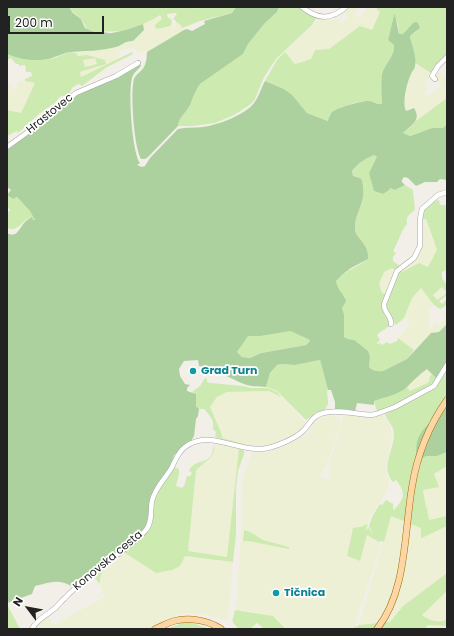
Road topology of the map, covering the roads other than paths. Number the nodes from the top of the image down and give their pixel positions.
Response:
1 (302, 7) edge
2 (346, 7) edge
3 (447, 57) edge
4 (138, 63) dead end
5 (435, 79) dead end
6 (7, 147) edge
7 (447, 192) edge
8 (391, 324) dead end
9 (447, 365) edge
10 (447, 400) edge
11 (32, 629) edge
12 (156, 629) edge
13 (221, 629) edge
14 (377, 629) edge

1 - 2 street
3 - 5 street
4 - 6 street, Hrastovec
7 - 8 street
9 - 11 street, Konovska cesta
10 - 14 main road
12 - 13 main road

